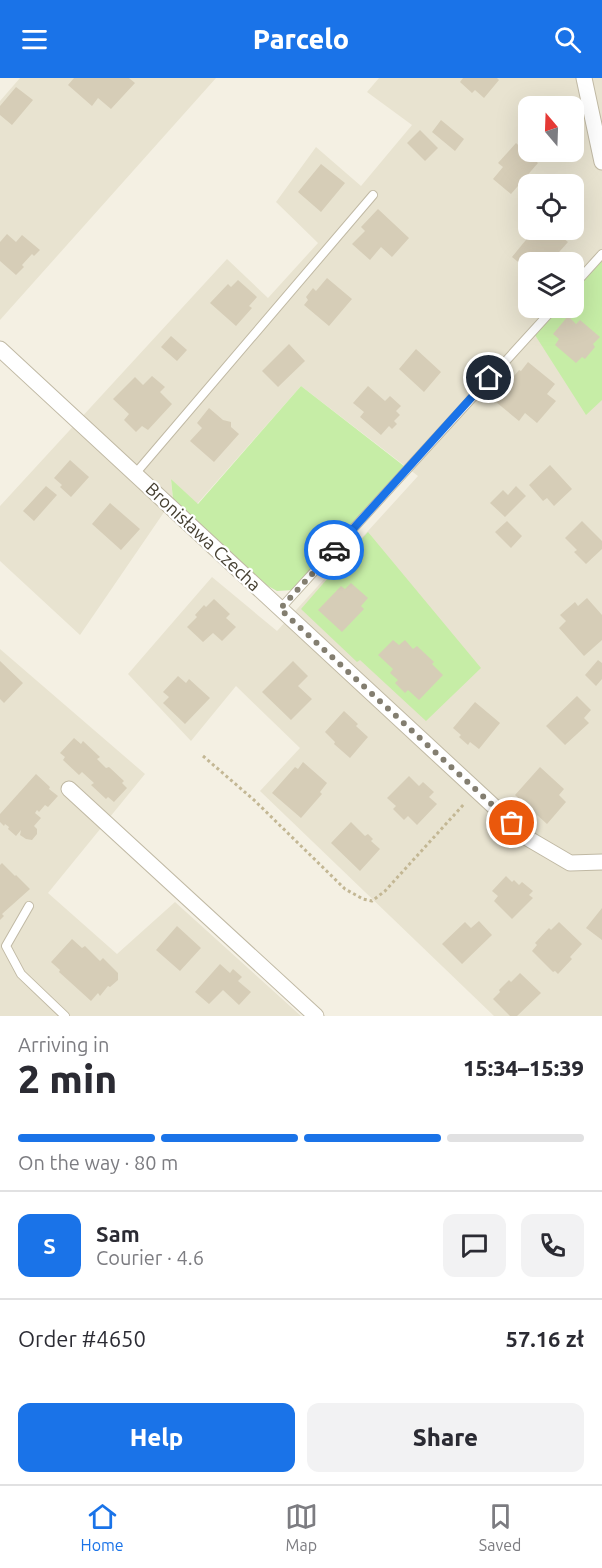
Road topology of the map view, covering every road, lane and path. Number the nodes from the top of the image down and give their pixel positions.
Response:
1 (584, 78) edge
2 (602, 162) edge
3 (373, 195) dead end
4 (602, 254) edge
5 (584, 274) edge
6 (545, 318) edge
7 (0, 349) edge
8 (135, 474) junction
9 (280, 609) junction
10 (204, 756) dead end
11 (69, 789) dead end
12 (477, 791) junction
13 (602, 862) edge
14 (29, 906) dead end
15 (65, 1016) edge
16 (316, 1016) edge

1 - 2 street
3 - 8 lane, Bronisława Czecha
4 - 5 lane
6 - 9 lane
7 - 8 street, Bronisława Czecha
8 - 9 street, Bronisława Czecha
9 - 12 street, Bronisława Czecha
10 - 12 path
11 - 16 street
12 - 13 street, Bronisława Czecha
14 - 15 lane

